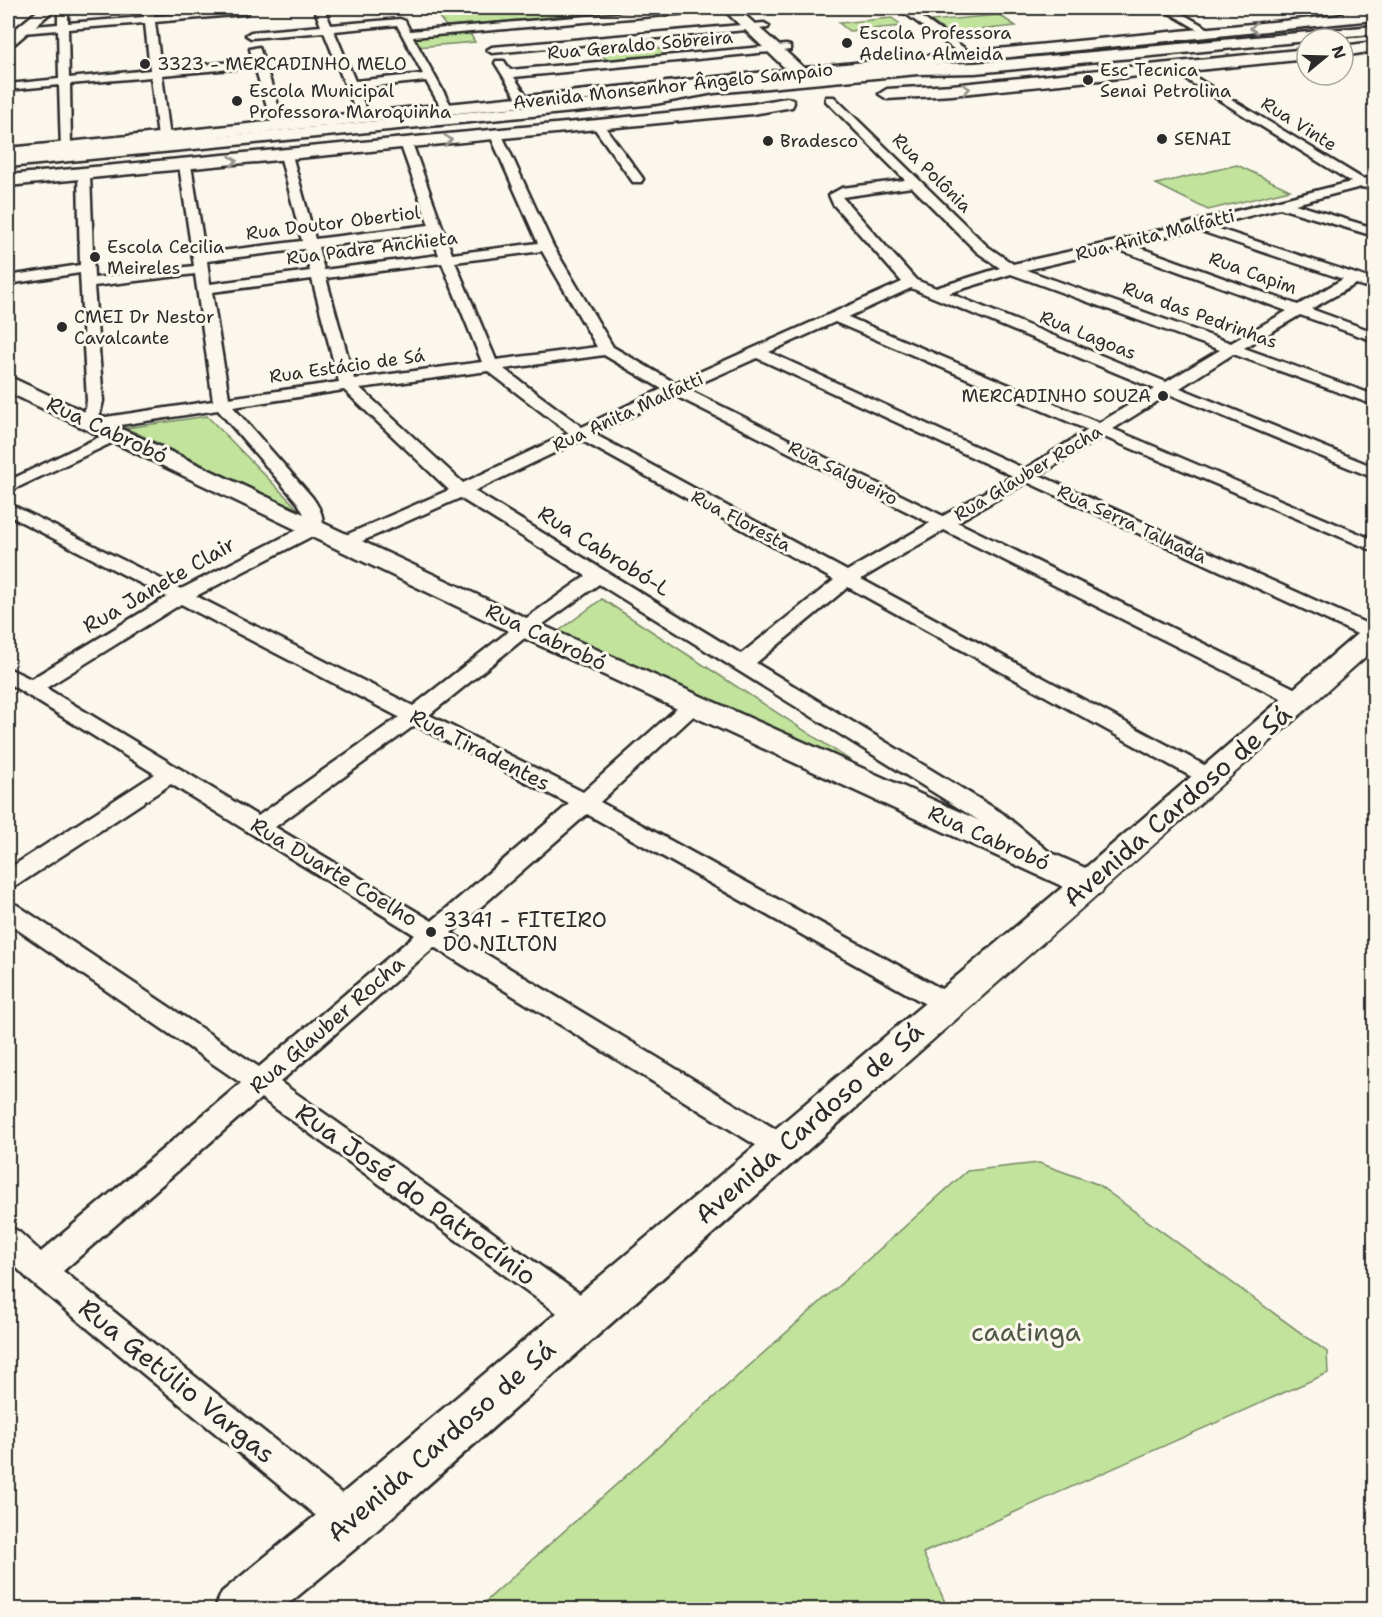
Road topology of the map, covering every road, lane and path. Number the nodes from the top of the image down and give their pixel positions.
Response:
1 (31, 8) edge
2 (49, 8) edge
3 (63, 8) edge
4 (318, 8) edge
5 (392, 8) edge
6 (577, 8) edge
7 (712, 8) edge
8 (729, 8) edge
9 (744, 8) edge
10 (903, 8) edge
11 (1166, 8) edge
12 (1340, 8) edge
13 (658, 10) edge
14 (149, 13) edge
15 (1367, 16) edge
16 (585, 19) junction
17 (247, 20) edge
18 (400, 22) junction
19 (64, 27) junction
20 (758, 27) junction
21 (328, 28) junction
22 (475, 28) junction
23 (15, 29) edge
24 (1374, 30) edge
25 (1211, 33) junction
26 (408, 34) junction
27 (1355, 41) edge
28 (8, 42) edge
29 (1374, 44) edge
30 (1295, 45) edge
31 (1074, 46) junction
32 (663, 47) junction
33 (1355, 47) edge
34 (781, 48) junction
35 (492, 50) junction
36 (594, 54) junction
37 (1295, 55) edge
38 (970, 56) junction
39 (258, 63) junction
40 (1011, 65) junction
41 (1175, 69) junction
42 (883, 72) junction
43 (157, 73) junction
44 (507, 74) junction
45 (809, 76) junction
46 (430, 77) junction
47 (65, 81) junction
48 (351, 85) junction
49 (747, 85) junction
50 (912, 86) junction
51 (8, 87) edge
52 (714, 88) junction
53 (608, 93) junction
54 (853, 97) dead end
55 (830, 99) junction
56 (524, 101) junction
57 (797, 102) junction
58 (758, 103) junction
59 (447, 109) junction
60 (364, 117) junction
61 (302, 124) junction
62 (598, 125) junction
63 (279, 126) junction
64 (334, 130) junction
65 (496, 135) junction
66 (164, 138) junction
67 (314, 139) junction
68 (399, 144) junction
69 (65, 147) junction
70 (8, 153) edge
71 (286, 155) junction
72 (8, 162) edge
73 (185, 165) junction
74 (84, 175) junction
75 (8, 176) edge
76 (637, 179) dead end
77 (1374, 180) edge
78 (8, 181) edge
79 (914, 183) junction
80 (1360, 183) junction
81 (1374, 187) edge
82 (1281, 203) junction
83 (1195, 225) junction
84 (436, 228) junction
85 (1374, 232) edge
86 (310, 244) junction
87 (1118, 245) junction
88 (546, 246) junction
89 (447, 258) junction
90 (200, 263) junction
91 (1011, 269) junction
92 (318, 275) junction
93 (87, 276) junction
94 (1355, 278) junction
95 (8, 280) edge
96 (911, 283) junction
97 (1374, 285) edge
98 (203, 289) junction
99 (936, 293) junction
100 (1298, 310) junction
101 (838, 318) junction
102 (1374, 337) edge
103 (1233, 348) junction
104 (607, 350) junction
105 (759, 352) junction
106 (491, 366) junction
107 (8, 383) edge
108 (348, 385) junction
109 (1168, 388) junction
110 (674, 389) junction
111 (1374, 400) edge
112 (222, 405) junction
113 (100, 427) junction
114 (1099, 430) junction
115 (580, 433) junction
116 (1374, 473) edge
117 (1027, 476) junction
118 (8, 487) edge
119 (460, 491) junction
120 (8, 508) edge
121 (943, 524) junction
122 (314, 528) junction
123 (345, 542) junction
124 (1374, 546) edge
125 (598, 576) junction
126 (848, 578) junction
127 (180, 597) junction
128 (525, 628) junction
129 (1374, 634) edge
130 (742, 663) junction
131 (8, 674) edge
132 (31, 688) junction
133 (1299, 699) junction
134 (693, 705) junction
135 (414, 716) junction
136 (170, 774) junction
137 (1209, 777) junction
138 (585, 803) junction
139 (259, 827) junction
140 (1050, 866) junction
141 (8, 880) edge
142 (1089, 884) junction
143 (8, 911) edge
144 (434, 933) junction
145 (947, 1004) junction
146 (260, 1082) junction
147 (782, 1147) junction
148 (8, 1240) edge
149 (42, 1271) junction
150 (586, 1316) junction
151 (349, 1521) junction
152 (240, 1610) edge

1 - 23 main road
2 - 23 main road
3 - 19 street
4 - 21 street
5 - 18 street
6 - 16 street
7 - 13 street
8 - 20 main road
9 - 20 main road
10 - 38 street
11 - 25 street
12 - 15 street
13 - 16 street
14 - 17 street
14 - 19 street
14 - 43 street
15 -> 25 main road, Avenida Monsenhor Ângelo Sampaio
16 - 22 street
17 - 21 street
17 - 39 street
18 - 21 street
18 - 26 street
19 - 23 street
19 - 47 street
20 - 32 street
20 - 34 main road
21 - 48 street
22 - 26 street
22 - 35 street
23 - 28 main road
24 - 40 main road, Avenida Monsenhor Ângelo Sampaio
25 - 31 main road, Avenida Monsenhor Ângelo Sampaio
26 - 46 street
27 - 29 main road
29 - 33 main road
30 - 50 main road
31 - 38 main road, Avenida Monsenhor Ângelo Sampaio
31 - 40 main road
32 - 34 street, Rua Geraldo Sobreira
32 - 36 street, Rua Geraldo Sobreira
32 - 36 street
34 - 45 main road
35 - 36 street
35 - 44 street
36 - 44 street, Rua Geraldo Sobreira
37 - 41 main road
38 - 45 main road, Avenida Monsenhor Ângelo Sampaio
39 - 43 street
39 - 63 street
40 - 42 main road, Avenida Monsenhor Ângelo Sampaio
50 -> 41 main road
41 - 80 street, Rua Vinte
42 - 45 main road, Avenida Monsenhor Ângelo Sampaio
42 - 50 main road
43 - 47 street
43 - 66 street
44 - 56 street
45 - 49 main road, Avenida Monsenhor Ângelo Sampaio
45 - 53 main road, Avenida Monsenhor Ângelo Sampaio
46 - 48 street
46 - 59 street
47 - 51 street
47 - 69 street
48 - 60 street
49 - 52 main road, Avenida Monsenhor Ângelo Sampaio
49 - 58 main road
52 - 53 main road
52 - 64 main road, Avenida Monsenhor Ângelo Sampaio
53 - 56 main road, Avenida Monsenhor Ângelo Sampaio
54 - 55 main road, Avenida Monsenhor Ângelo Sampaio
55 - 57 main road, Avenida Monsenhor Ângelo Sampaio
55 - 79 street, Rua Polônia
56 - 59 main road, Avenida Monsenhor Ângelo Sampaio
57 - 58 main road, Avenida Monsenhor Ângelo Sampaio
57 - 62 main road, Avenida Monsenhor Ângelo Sampaio
58 - 67 main road, Avenida Monsenhor Ângelo Sampaio
59 - 60 main road, Avenida Monsenhor Ângelo Sampaio
60 - 61 main road, Avenida Monsenhor Ângelo Sampaio
61 - 63 main road, Avenida Monsenhor Ângelo Sampaio
61 - 64 main road
62 - 65 main road, Avenida Monsenhor Ângelo Sampaio
62 - 76 street
63 - 66 main road, Avenida Monsenhor Ângelo Sampaio
64 - 72 main road, Avenida Monsenhor Ângelo Sampaio
68 -> 65 main road, Avenida Monsenhor Ângelo Sampaio
65 - 88 street, Rua Salgueiro
66 - 69 main road, Avenida Monsenhor Ângelo Sampaio
67 - 68 main road
67 - 75 main road, Avenida Monsenhor Ângelo Sampaio
68 - 71 main road, Avenida Monsenhor Ângelo Sampaio
68 - 84 street
69 - 70 main road, Avenida Monsenhor Ângelo Sampaio
73 -> 71 main road, Avenida Monsenhor Ângelo Sampaio
71 - 86 street
73 - 74 main road, Avenida Monsenhor Ângelo Sampaio
73 - 90 street
74 - 78 main road, Avenida Monsenhor Ângelo Sampaio
74 - 93 street
77 - 80 street, Rua Anita Malfatti
79 - 91 street, Rua Polônia
79 - 96 street, Rua Lagoas
80 - 81 street, Rua Vinte
80 - 82 street, Rua Anita Malfatti
82 - 83 street, Rua Anita Malfatti
82 - 85 street
83 - 87 street, Rua Anita Malfatti
83 - 94 street
84 - 86 street, Rua Doutor Obertiol
84 - 89 street
86 - 90 street, Rua Doutor Obertiol
86 - 92 street
87 - 91 street, Rua Anita Malfatti
87 - 100 street, Rua Capim
88 - 89 street, Rua Padre Anchieta
88 - 104 street, Rua Salgueiro
89 - 92 street, Rua Padre Anchieta
89 - 106 street
90 - 93 street, Rua Doutor Obertiol
90 - 98 street
91 - 99 street, Rua Anita Malfatti
91 - 103 street, Rua das Pedrinhas
92 - 98 street, Rua Padre Anchieta
92 - 108 street
93 - 95 street, Rua Doutor Obertiol
93 - 113 street
94 - 97 street
94 - 100 street, Rua Glauber Rocha
96 - 99 street, Rua Lagoas
96 - 101 street, Rua Anita Malfatti
98 - 112 street
99 - 109 street, Rua Lagoas
100 - 102 street, Rua Capim
100 - 103 street, Rua Glauber Rocha
101 - 105 street, Rua Anita Malfatti
101 - 114 street
103 - 109 street, Rua Glauber Rocha
103 - 111 street, Rua das Pedrinhas
104 - 106 street, Rua Estácio de Sá
104 - 110 street, Rua Salgueiro
105 - 110 street, Rua Anita Malfatti
105 - 117 street, Rua Serra Talhada
106 - 108 street, Rua Estácio de Sá
106 - 115 street, Rua Floresta
107 - 113 main road, Rua Cabrobó
108 - 112 street, Rua Estácio de Sá
108 - 119 street, Rua Cabrobó-L
109 - 114 street, Rua Glauber Rocha
109 - 116 street, Rua Lagoas
110 - 115 street, Rua Anita Malfatti
110 - 121 street, Rua Salgueiro
112 - 113 street, Rua Estácio de Sá
112 - 122 street
113 - 118 street, Rua Estácio de Sá
113 - 122 main road, Rua Cabrobó
114 - 117 street, Rua Glauber Rocha
114 - 124 street
115 - 119 street, Rua Anita Malfatti
115 - 126 street, Rua Floresta
117 - 121 street, Rua Glauber Rocha
117 - 129 street, Rua Serra Talhada
119 - 123 street, Rua Anita Malfatti
119 - 125 street, Rua Cabrobó-L
120 - 127 street, Rua Tiradentes
121 - 126 street, Rua Glauber Rocha
121 - 133 street, Rua Salgueiro
122 - 123 main road, Rua Cabrobó
122 - 127 street, Rua Janete Clair
123 - 128 main road, Rua Cabrobó
125 - 128 street
125 - 130 street, Rua Cabrobó-L
126 - 130 street, Rua Glauber Rocha
126 - 137 street, Rua Floresta
127 - 132 street, Rua Janete Clair
127 - 135 street, Rua Tiradentes
128 - 134 main road, Rua Cabrobó
128 - 135 street
129 - 133 main road, Avenida Cardoso de Sá
130 - 140 street, Rua Cabrobó-L
131 - 132 street, Rua Duarte Coelho
132 - 136 street, Rua Duarte Coelho
133 - 137 main road, Avenida Cardoso de Sá
134 - 138 street, Rua Glauber Rocha
134 - 140 main road, Rua Cabrobó
135 - 138 street, Rua Tiradentes
135 - 139 street
136 - 139 street, Rua Duarte Coelho
136 - 141 street
137 - 142 main road, Avenida Cardoso de Sá
138 - 144 street, Rua Glauber Rocha
138 - 145 street, Rua Tiradentes
139 - 144 street, Rua Duarte Coelho
140 - 142 main road, Rua Cabrobó
142 - 145 main road, Avenida Cardoso de Sá
143 - 146 street, Rua José do Patrocínio
144 - 146 street, Rua Glauber Rocha
144 - 147 street, Rua Duarte Coelho
145 - 147 main road, Avenida Cardoso de Sá
146 - 149 street, Rua Glauber Rocha
146 - 150 street, Rua José do Patrocínio
147 - 150 main road, Avenida Cardoso de Sá
148 - 149 street, Rua Getúlio Vargas
149 - 151 street, Rua Getúlio Vargas
150 - 151 main road, Avenida Cardoso de Sá
151 - 152 main road, Avenida Cardoso de Sá

